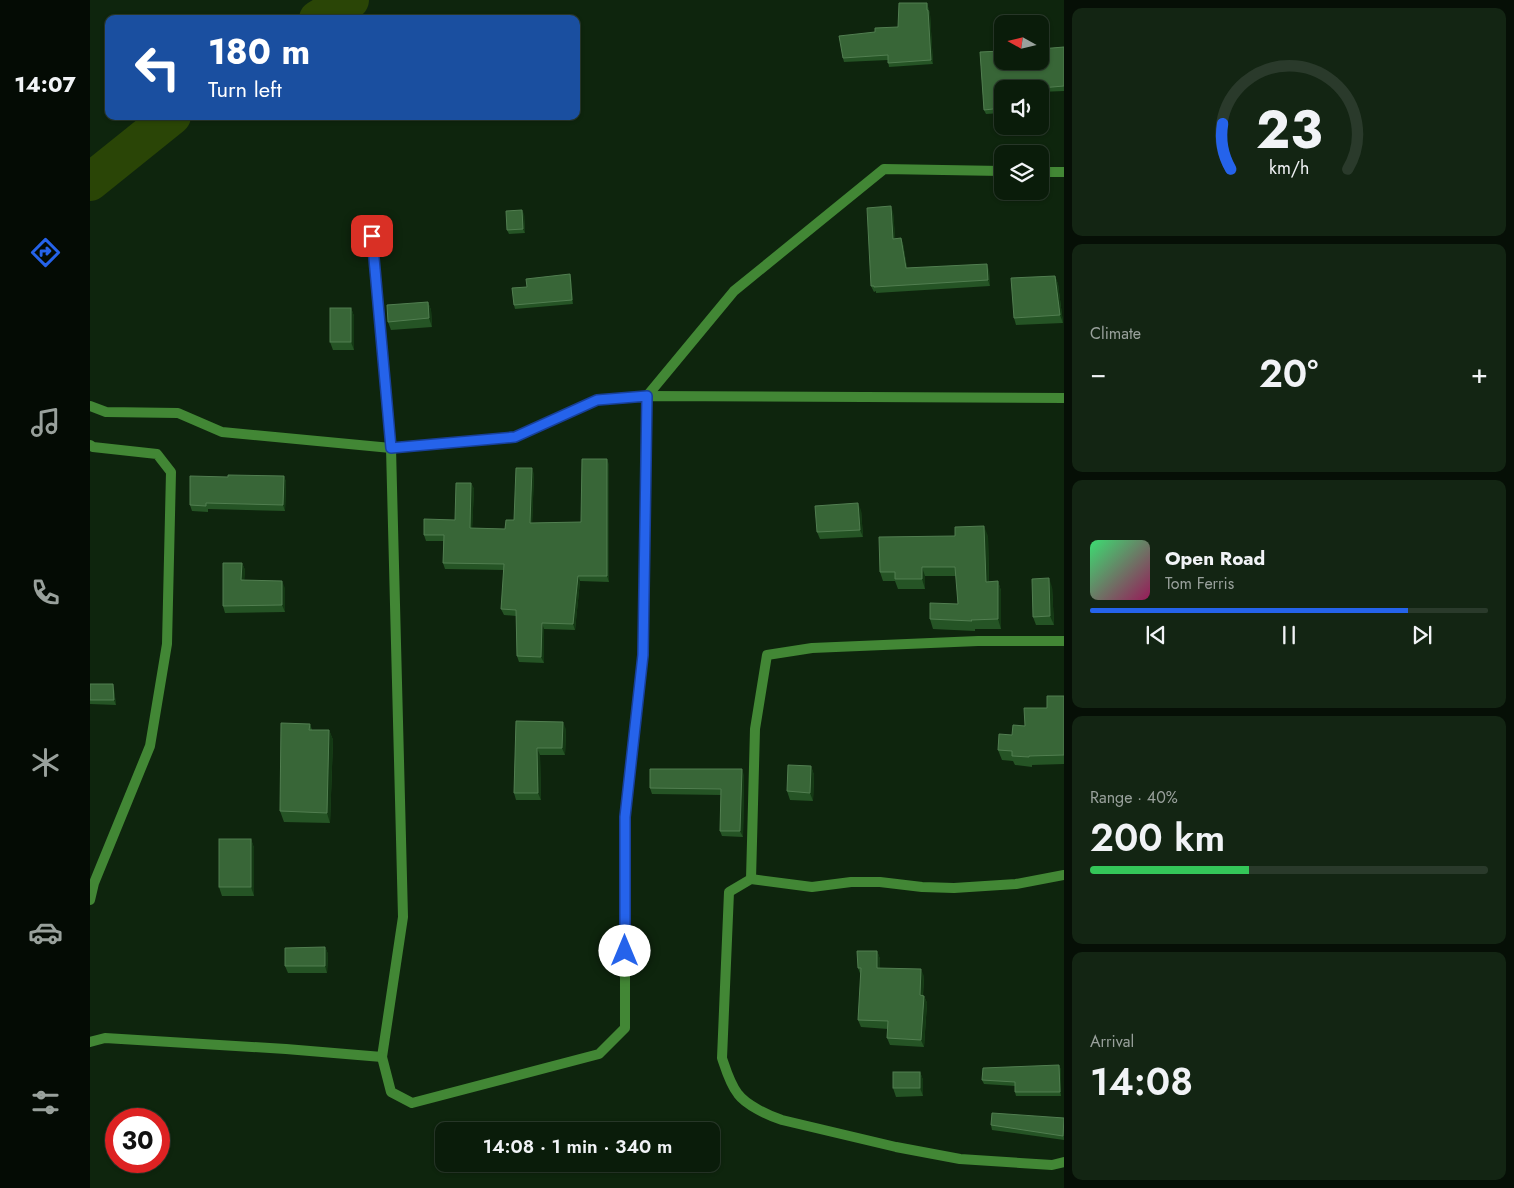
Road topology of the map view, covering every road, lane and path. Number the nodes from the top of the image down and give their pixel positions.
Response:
1 (994, 171) edge
2 (1049, 172) edge
3 (1064, 172) edge
4 (372, 236) dead end
5 (647, 396) junction
6 (1064, 398) edge
7 (90, 406) edge
8 (90, 444) edge
9 (391, 448) junction
10 (1064, 641) edge
11 (1064, 875) edge
12 (751, 879) junction
13 (90, 900) edge
14 (90, 1042) edge
15 (382, 1057) junction
16 (1064, 1162) edge

1 - 5 street
2 - 3 street
4 - 9 street
5 - 6 street
5 - 9 street
5 - 15 street
7 - 9 street
8 - 13 street
9 - 15 street
10 - 12 street
11 - 12 street
12 - 16 street
14 - 15 street

